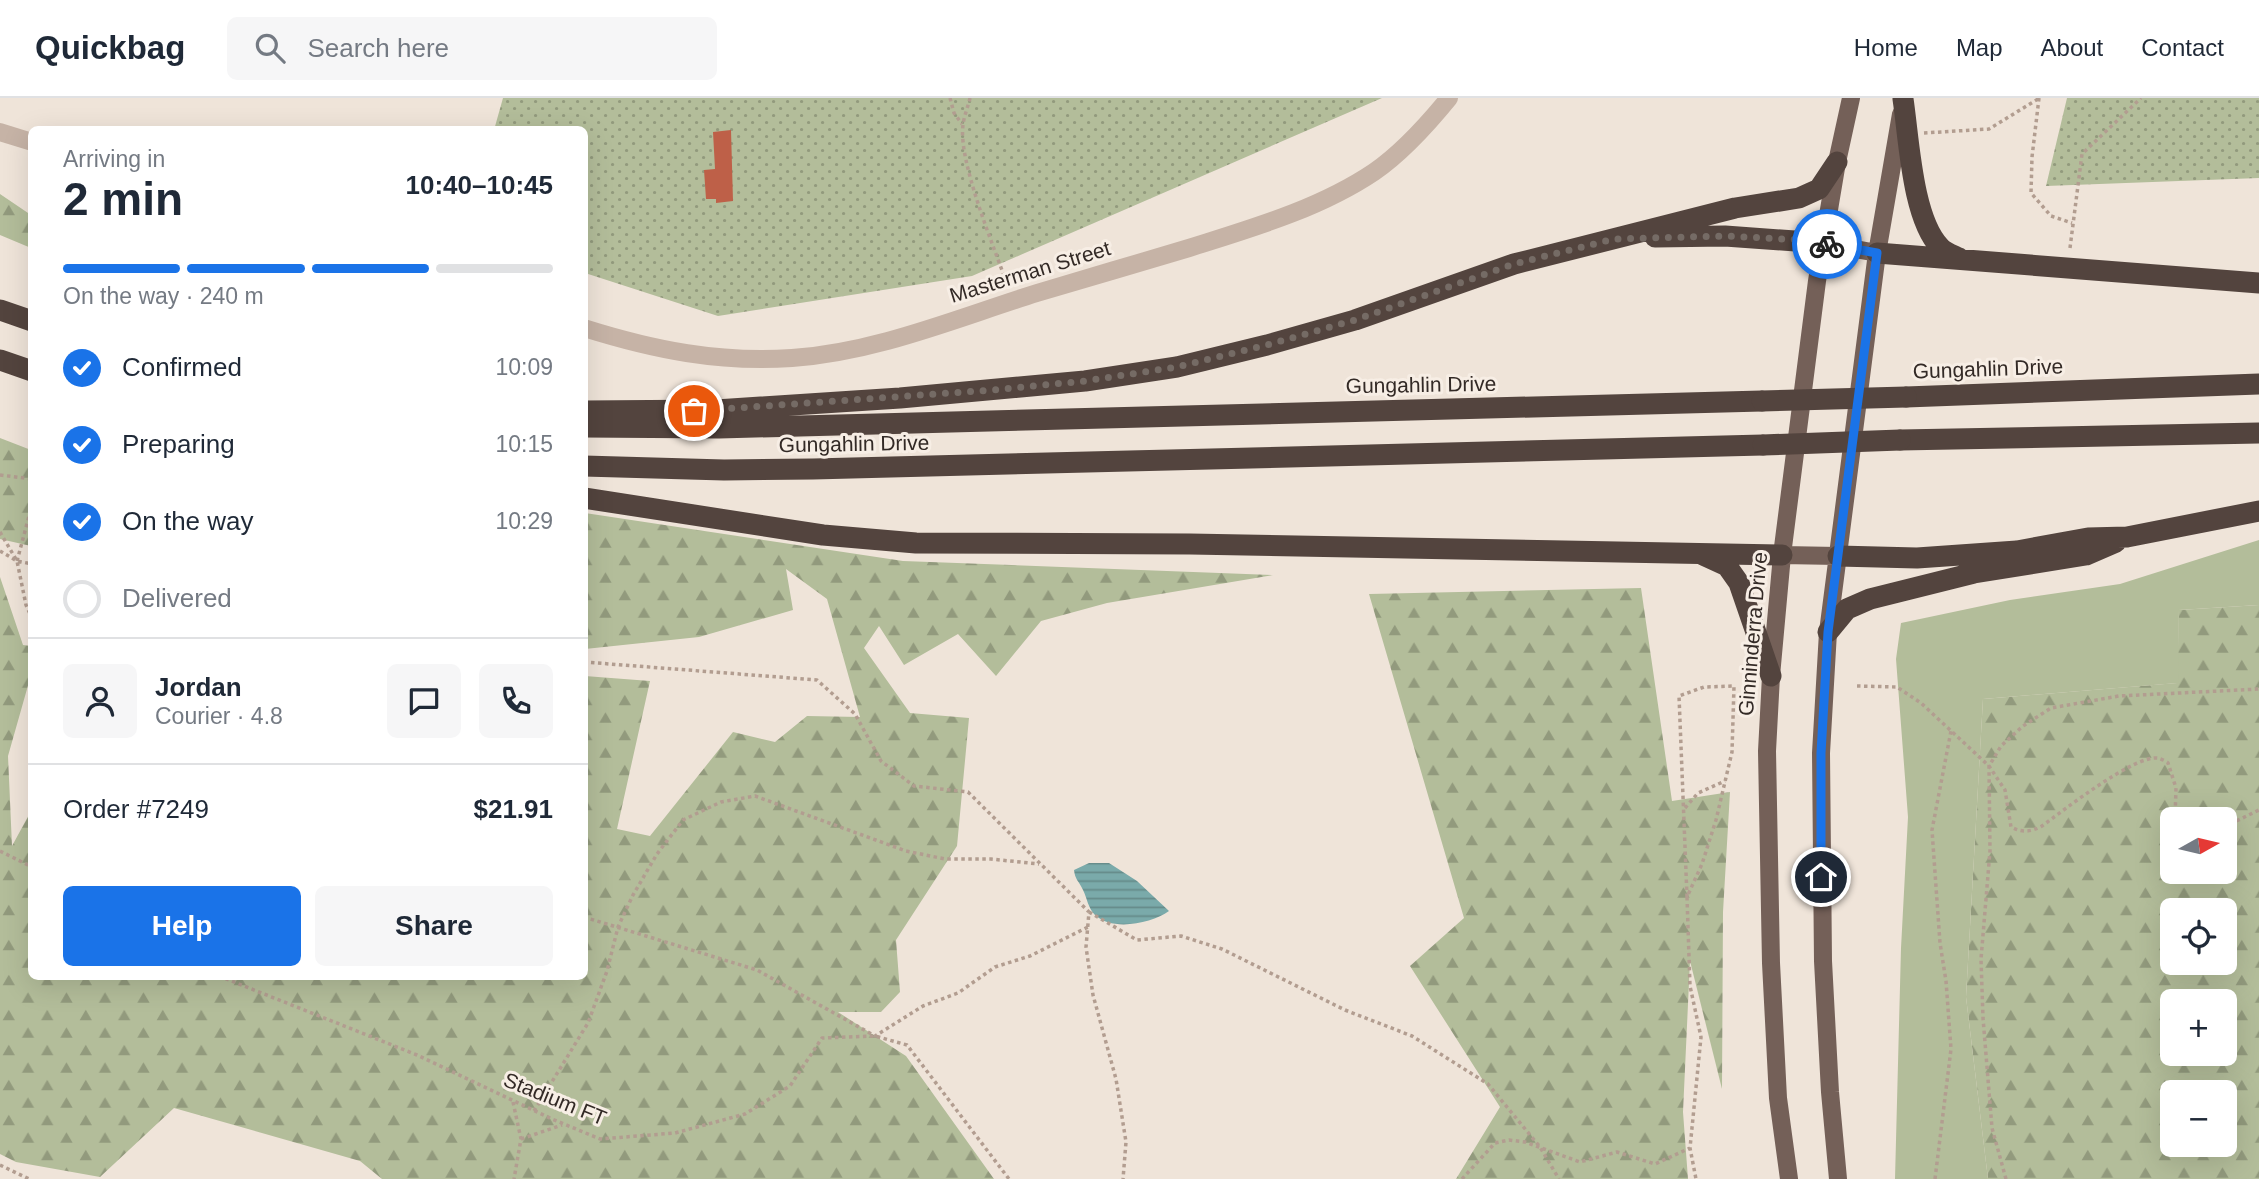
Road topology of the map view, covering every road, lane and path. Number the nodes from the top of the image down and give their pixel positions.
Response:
1 (950, 98) edge
2 (970, 98) edge
3 (1449, 98) edge
4 (1852, 98) edge
5 (2141, 98) edge
6 (1904, 99) edge
7 (2038, 99) edge
8 (962, 126) junction
9 (0, 132) edge
10 (1909, 135) junction
11 (28, 141) edge
12 (1837, 162) junction
13 (2072, 223) junction
14 (1614, 239) junction
15 (1823, 243) junction
16 (1877, 253) junction
17 (1965, 261) junction
18 (2069, 268) junction
19 (2259, 283) edge
20 (1013, 300) junction
21 (0, 310) edge
22 (28, 320) edge
23 (588, 329) edge
24 (0, 360) edge
25 (28, 370) edge
26 (2259, 384) edge
27 (588, 411) edge
28 (588, 427) edge
29 (2259, 433) edge
30 (588, 466) edge
31 (0, 475) edge
32 (28, 478) edge
33 (588, 499) edge
34 (2259, 511) edge
35 (28, 520) edge
36 (0, 532) edge
37 (2127, 537) junction
38 (0, 551) edge
39 (1699, 553) junction
40 (1782, 555) junction
41 (1838, 556) junction
42 (17, 561) junction
43 (28, 563) edge
44 (28, 610) edge
45 (1828, 632) junction
46 (588, 662) edge
47 (1771, 676) junction
48 (1857, 686) dead end
49 (2259, 690) edge
50 (1951, 731) junction
51 (1989, 766) junction
52 (1725, 781) junction
53 (2175, 807) edge
54 (1684, 810) junction
55 (2259, 810) edge
56 (2237, 821) edge
57 (0, 851) edge
58 (1039, 864) junction
59 (28, 865) edge
60 (1687, 897) junction
61 (1088, 912) junction
62 (588, 918) edge
63 (618, 927) junction
64 (1087, 927) junction
65 (229, 980) edge
66 (875, 1036) junction
67 (513, 1100) junction
68 (534, 1111) junction
69 (564, 1124) junction
70 (521, 1139) junction
71 (1540, 1147) junction
72 (1689, 1148) junction
73 (0, 1165) edge
74 (29, 1179) edge
75 (514, 1179) edge
76 (1009, 1179) edge
77 (1123, 1179) edge
78 (1462, 1179) edge
79 (1559, 1179) edge
80 (1696, 1179) edge
81 (1789, 1179) edge
82 (1838, 1179) edge
83 (1935, 1179) edge
84 (2006, 1179) edge

1 - 8 path
2 - 8 path
3 - 20 street, Masterman Street
4 - 12 main road, Ginninderra Drive
5 - 13 path
6 - 10 highway
6 - 16 main road
7 - 10 path
7 - 13 path
8 - 20 path
9 - 11 street
10 - 17 highway
12 - 14 highway
12 - 15 main road, Ginninderra Drive
13 - 18 path
14 - 15 highway
14 - 27 highway
15 - 16 main road
15 - 40 main road, Ginninderra Drive
16 - 17 highway
16 - 41 main road
17 - 18 highway
18 - 19 highway
20 - 23 street, Masterman Street
21 - 22 highway
24 - 25 highway
26 - 28 highway, Gungahlin Drive, bridge
29 - 30 highway, Gungahlin Drive, bridge
31 - 32 path
33 - 39 highway
34 - 37 highway
35 - 42 path
36 - 42 path
37 - 41 highway
37 - 45 highway
38 - 42 path
39 - 40 highway
39 - 47 highway
40 - 41 main road
40 - 47 main road, Ginninderra Drive
41 - 45 main road
42 - 43 path
42 - 44 path
45 - 82 main road
46 - 58 path
47 - 81 main road, Ginninderra Drive
48 - 50 path
49 - 51 path
50 - 51 path
50 - 83 path
51 - 53 path
51 - 84 path
52 - 54 path
52 - 54 path
52 - 60 path
54 - 60 path
55 - 56 path
57 - 59 path
58 - 61 path
58 - 63 path
60 - 72 path
61 - 64 path
61 - 71 path
62 - 63 path
63 - 66 path
63 - 68 path
64 - 66 path
64 - 77 path
65 - 67 path, Stadium FT
66 - 69 path, Stadium FT
66 - 76 path, Stadium FT
67 - 68 path, Stadium FT
67 - 70 path
68 - 69 path, Stadium FT
69 - 70 path
70 - 75 path
71 - 72 path
71 - 78 path
71 - 79 path
72 - 80 path
73 - 74 path

